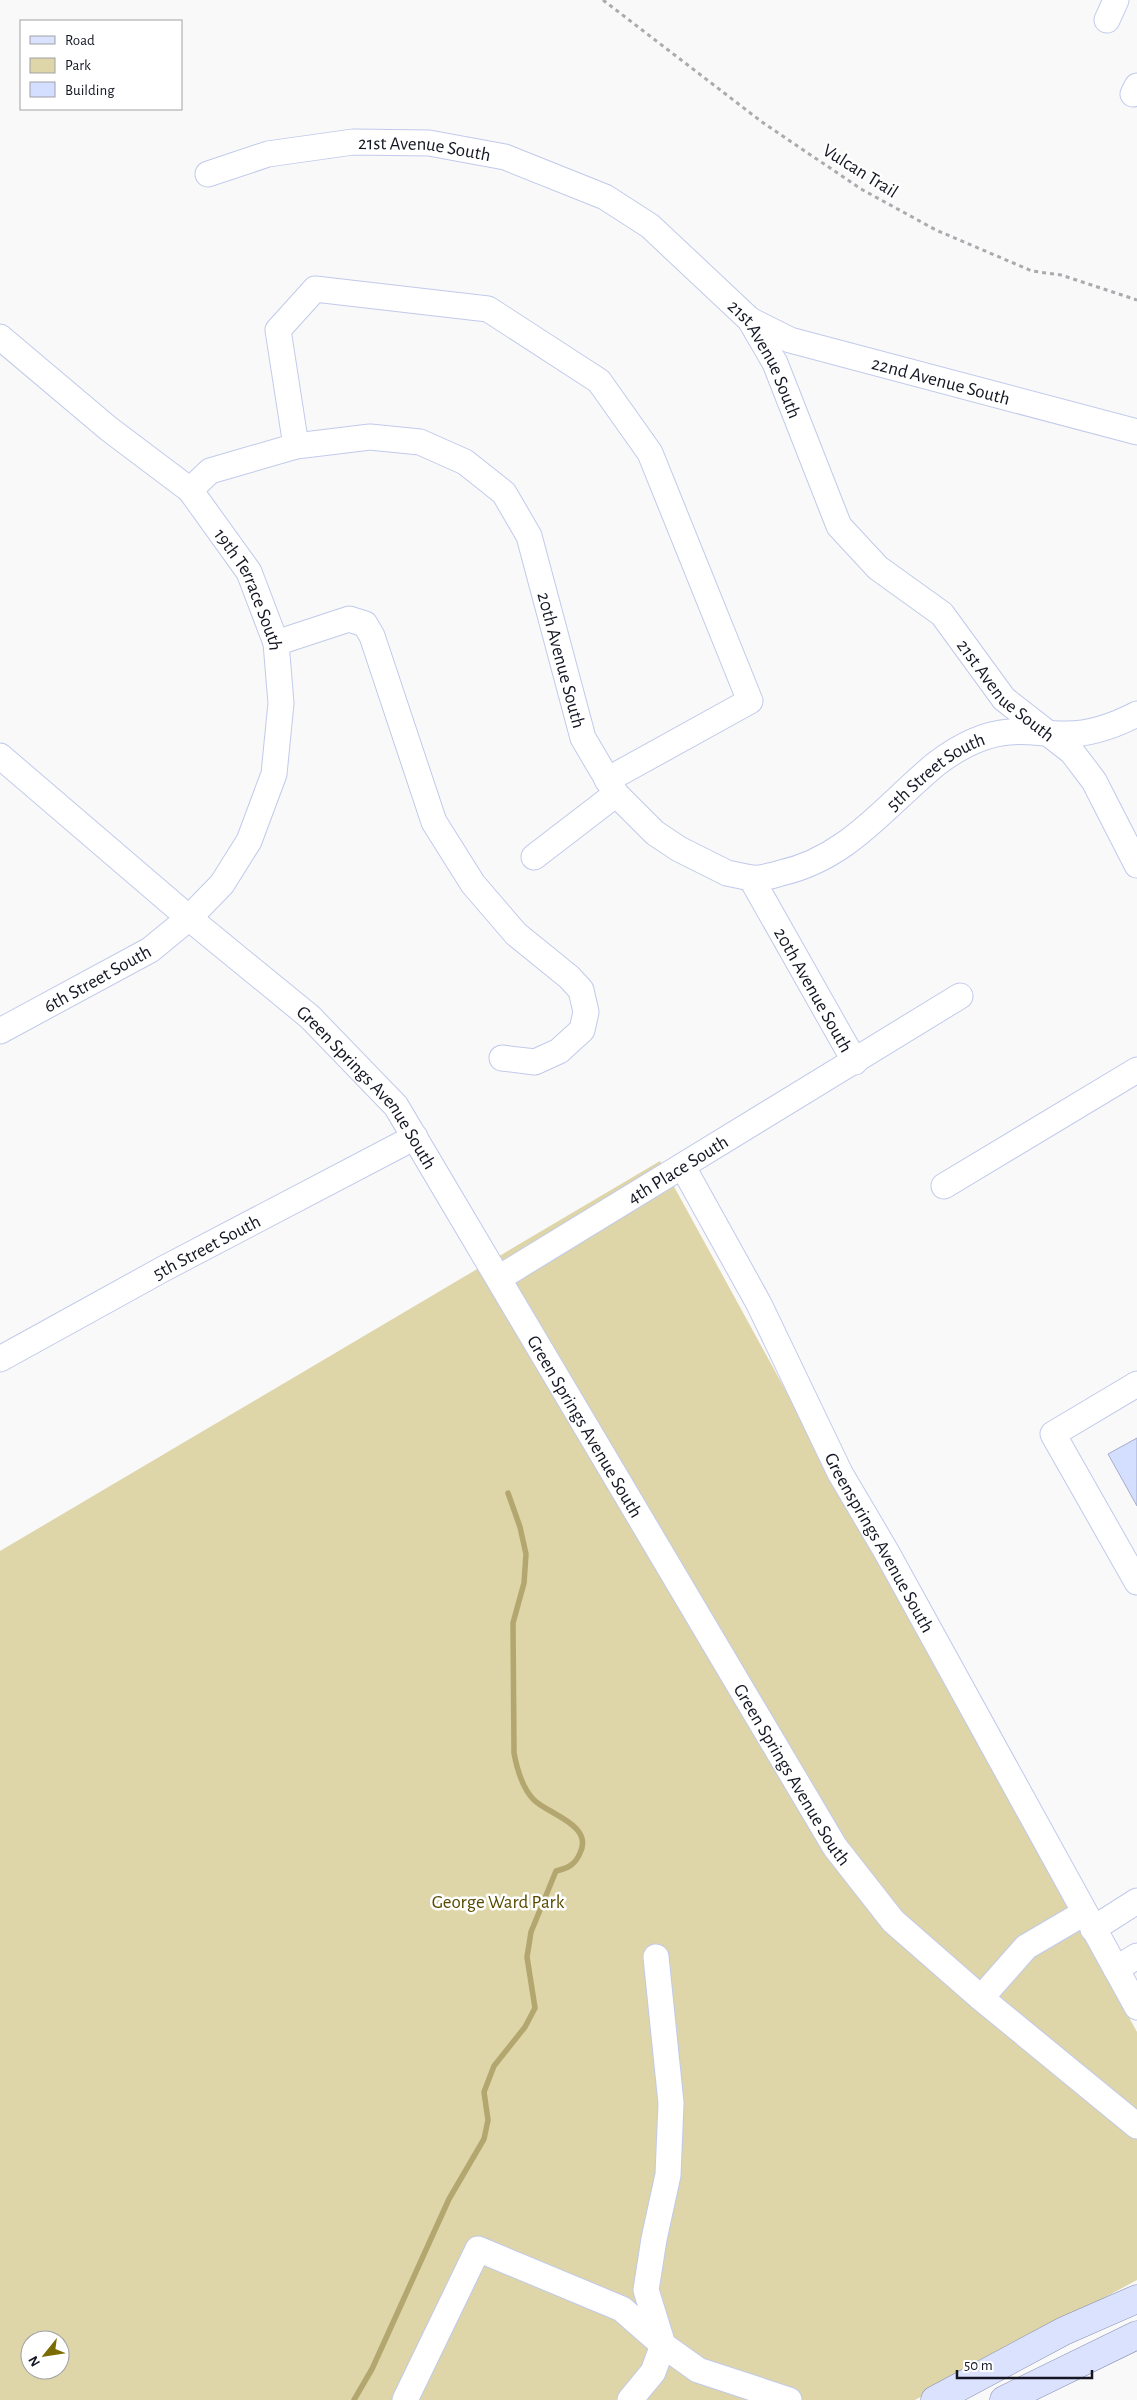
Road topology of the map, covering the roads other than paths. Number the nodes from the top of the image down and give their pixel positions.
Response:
1 (208, 174) dead end
2 (750, 320) junction
3 (0, 337) edge
4 (1137, 432) edge
5 (296, 446) junction
6 (190, 490) junction
7 (276, 643) junction
8 (1137, 714) edge
9 (1046, 732) junction
10 (0, 756) edge
11 (612, 787) junction
12 (534, 856) dead end
13 (1137, 865) edge
14 (751, 878) junction
15 (189, 918) junction
16 (960, 996) dead end
17 (0, 1031) edge
18 (502, 1058) dead end
19 (855, 1062) junction
20 (1137, 1070) edge
21 (415, 1137) junction
22 (683, 1167) junction
23 (944, 1186) dead end
24 (499, 1278) junction
25 (0, 1358) edge
26 (1137, 1384) edge
27 (1137, 1582) edge
28 (1137, 1901) edge
29 (1089, 1921) junction
30 (1137, 1956) edge
31 (656, 1957) dead end
32 (1116, 1969) junction
33 (980, 1998) junction
34 (1137, 2007) edge
35 (1137, 2126) edge
36 (1137, 2299) edge
37 (1137, 2335) edge
38 (663, 2345) junction
39 (1019, 2396) edge
40 (405, 2400) edge
41 (630, 2400) edge
42 (788, 2400) edge
43 (935, 2400) edge

1 - 2 street, 21st Avenue South
2 - 4 street, 22nd Avenue South
2 - 9 street, 21st Avenue South
3 - 6 street, 19th Terrace South
5 - 6 street, 20th Avenue South
5 - 11 street, 20th Avenue South
5 - 11 street
6 - 7 street, 19th Terrace South
7 - 15 street, 19th Terrace South
7 - 18 street
8 - 9 street, 5th Street South
9 - 13 street, 21st Avenue South
9 - 14 street, 5th Street South
10 - 15 street, Green Springs Avenue South
11 - 12 street
11 - 14 street, 20th Avenue South
14 - 19 street, 20th Avenue South
15 - 17 street, 6th Street South
15 - 21 street, Green Springs Avenue South
16 - 19 street, 4th Place South
19 - 22 street, 4th Place South
20 - 23 street
21 - 24 street, Green Springs Avenue South
21 - 25 street, 5th Street South
22 - 24 street, 4th Place South
22 - 29 street, Greensprings Avenue South
24 - 33 street, Green Springs Avenue South
26 - 27 street
28 - 29 street
29 - 32 street, Greensprings Avenue South
29 - 33 street
30 - 32 street
31 - 38 street
32 - 34 street, Greensprings Avenue South
33 - 35 street, Green Springs Avenue South
36 - 43 main road
37 - 39 main road
38 - 40 street
38 - 41 street
38 - 42 street

